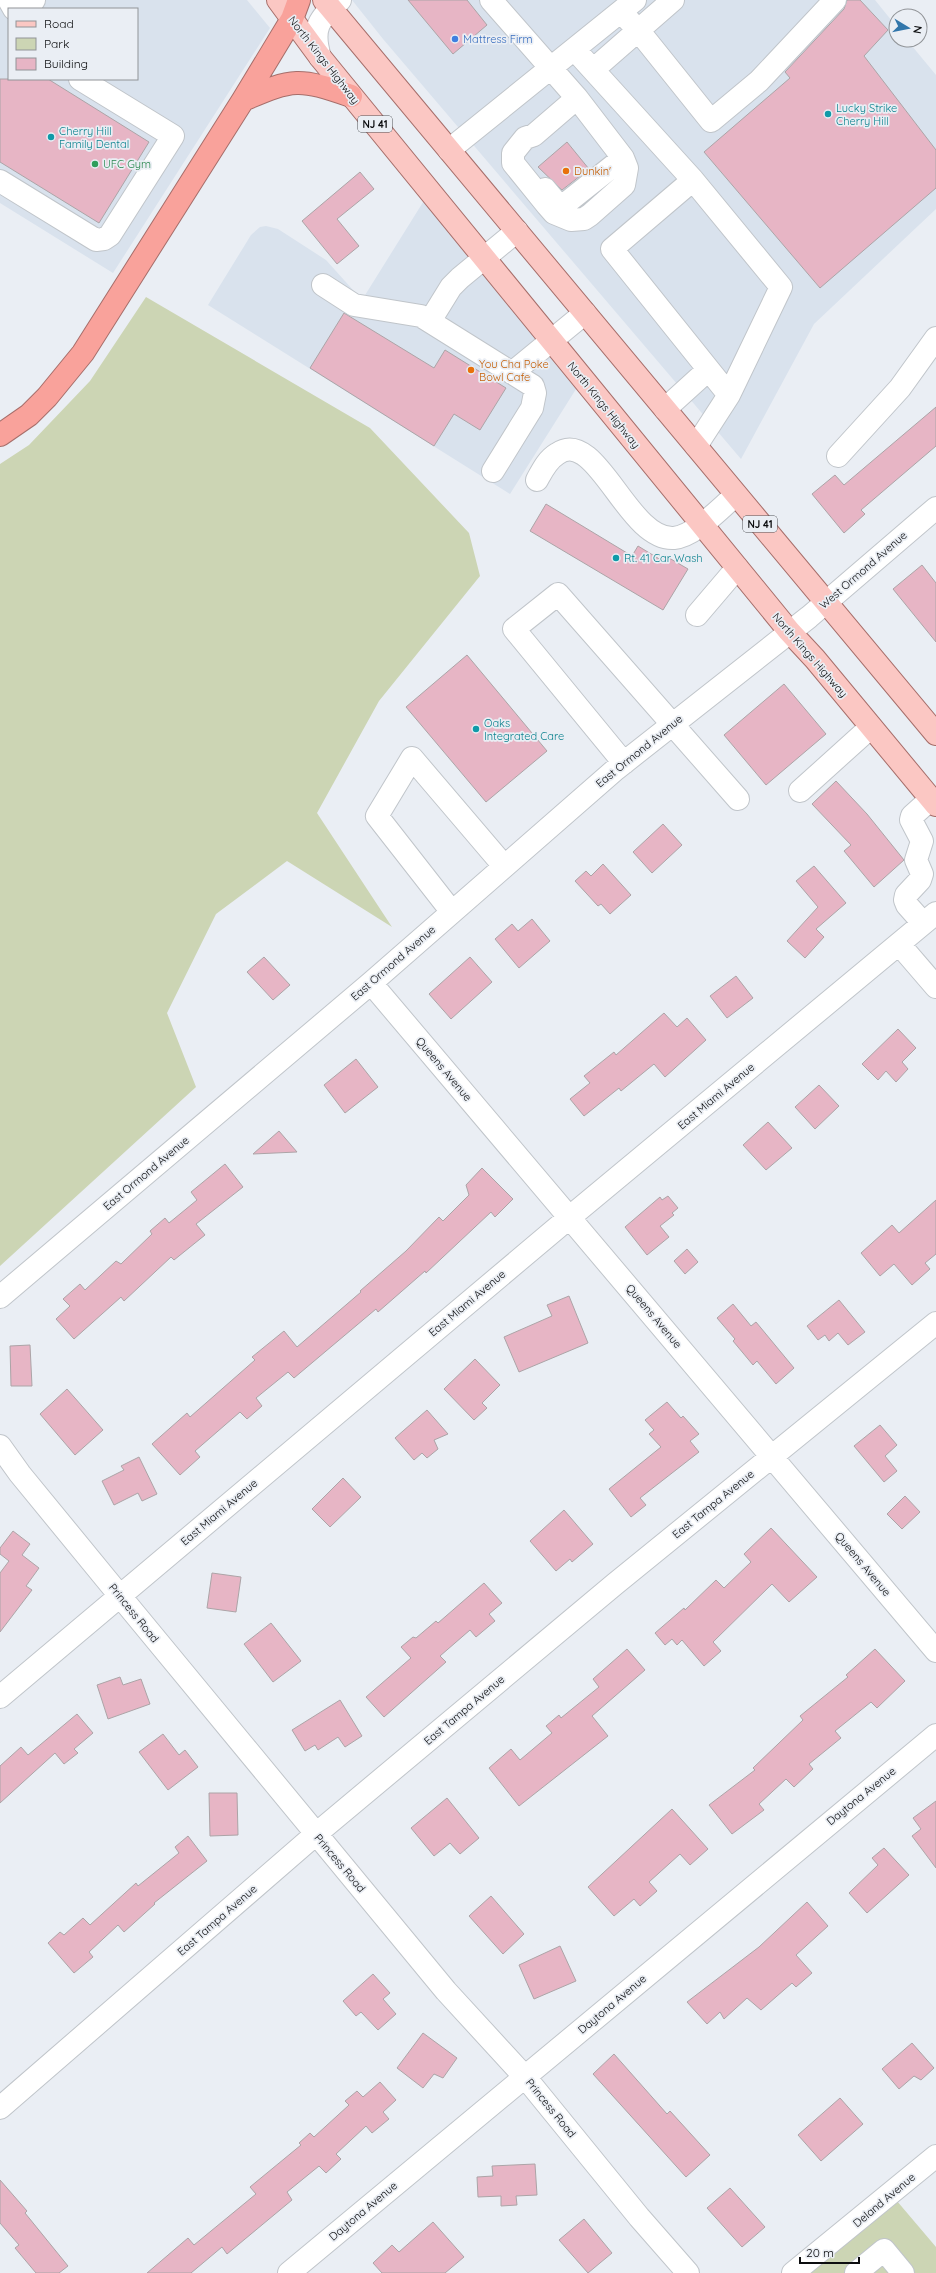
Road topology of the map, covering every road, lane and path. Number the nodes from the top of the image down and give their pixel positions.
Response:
1 (278, 0) edge
2 (491, 0) edge
3 (673, 0) edge
4 (834, 0) edge
5 (332, 3) edge
6 (628, 6) edge
7 (296, 9) edge
8 (638, 30) junction
9 (574, 50) junction
10 (320, 57) junction
11 (549, 68) junction
12 (594, 69) junction
13 (82, 80) edge
14 (351, 96) junction
15 (577, 98) junction
16 (243, 100) junction
17 (449, 150) junction
18 (693, 180) junction
19 (0, 181) edge
20 (517, 231) junction
21 (485, 257) junction
22 (323, 285) dead end
23 (585, 313) junction
24 (430, 322) junction
25 (936, 338) edge
26 (552, 340) junction
27 (708, 370) junction
28 (512, 373) junction
29 (729, 395) junction
30 (664, 409) junction
31 (0, 436) edge
32 (696, 446) junction
33 (838, 456) dead end
34 (493, 471) dead end
35 (537, 480) dead end
36 (736, 495) junction
37 (934, 514) edge
38 (701, 524) junction
39 (737, 568) junction
40 (825, 602) junction
41 (697, 615) dead end
42 (789, 631) junction
43 (673, 723) junction
44 (872, 727) junction
45 (936, 734) edge
46 (624, 762) junction
47 (800, 791) dead end
48 (738, 799) dead end
49 (934, 802) edge
50 (504, 866) junction
51 (452, 912) junction
52 (930, 918) edge
53 (899, 944) junction
54 (370, 983) junction
55 (936, 987) edge
56 (570, 1217) junction
57 (0, 1297) edge
58 (936, 1323) edge
59 (772, 1456) junction
60 (4, 1459) edge
61 (120, 1596) junction
62 (936, 1651) edge
63 (0, 1697) edge
64 (936, 1734) edge
65 (316, 1834) junction
66 (526, 2077) junction
67 (0, 2108) edge
68 (936, 2156) edge
69 (289, 2273) edge
70 (688, 2273) edge
71 (793, 2273) edge
72 (856, 2273) edge
73 (903, 2273) edge

1 - 7 main road, North Kings Highway / NJ 41
2 - 11 street
3 - 8 street
4 - 8 street
5 - 10 street
5 - 17 main road, NJ 41
6 - 8 street
6 - 9 street
7 - 10 main road, North Kings Highway / NJ 41
7 - 16 highway
8 - 12 street
9 - 11 street
9 - 12 street
10 - 14 main road, North Kings Highway / NJ 41
11 - 15 street
11 - 17 street
12 - 18 street
13 - 19 street
14 - 16 highway
14 - 21 main road, North Kings Highway / NJ 41
15 - 15 street
16 - 31 highway
17 - 20 main road, NJ 41
18 - 27 street
18 - 29 street
20 - 21 street
20 - 23 main road, NJ 41
21 - 24 street
21 - 26 main road, North Kings Highway / NJ 41
22 - 24 street
23 - 26 street
23 - 30 main road, NJ 41
24 - 28 street
25 - 33 street
26 - 28 street
26 - 38 main road, North Kings Highway / NJ 41
27 - 29 street
27 - 30 street
28 - 34 street
29 - 32 street
30 - 32 main road, NJ 41
32 - 36 main road, NJ 41
35 - 38 street
36 - 38 street
36 - 40 main road, NJ 41
37 - 40 street, West Ormond Avenue
38 - 39 main road, North Kings Highway / NJ 41
39 - 41 street
39 - 42 main road, North Kings Highway / NJ 41
40 - 42 street, West Ormond Avenue
40 - 45 main road, NJ 41
42 - 43 street, East Ormond Avenue
42 - 44 main road, North Kings Highway / NJ 41
43 - 46 street, East Ormond Avenue
43 - 46 street
43 - 48 street
44 - 47 street
44 - 49 main road, North Kings Highway / NJ 41
46 - 50 street, East Ormond Avenue
49 - 52 street
50 - 51 street, East Ormond Avenue
50 - 51 street
51 - 54 street, East Ormond Avenue
52 - 53 street, East Miami Avenue
53 - 55 street
53 - 56 street, East Miami Avenue
54 - 56 street, Queens Avenue
54 - 57 street, East Ormond Avenue
56 - 59 street, Queens Avenue
56 - 61 street, East Miami Avenue
58 - 59 street, East Tampa Avenue
59 - 62 street, Queens Avenue
59 - 65 street, East Tampa Avenue
60 - 61 street, Princess Road
61 - 63 street, East Miami Avenue
61 - 65 street, Princess Road
64 - 66 street, Daytona Avenue
65 - 66 street, Princess Road
65 - 67 street, East Tampa Avenue
66 - 69 street, Daytona Avenue
66 - 70 street, Princess Road
68 - 71 street, Deland Avenue
72 - 73 street

